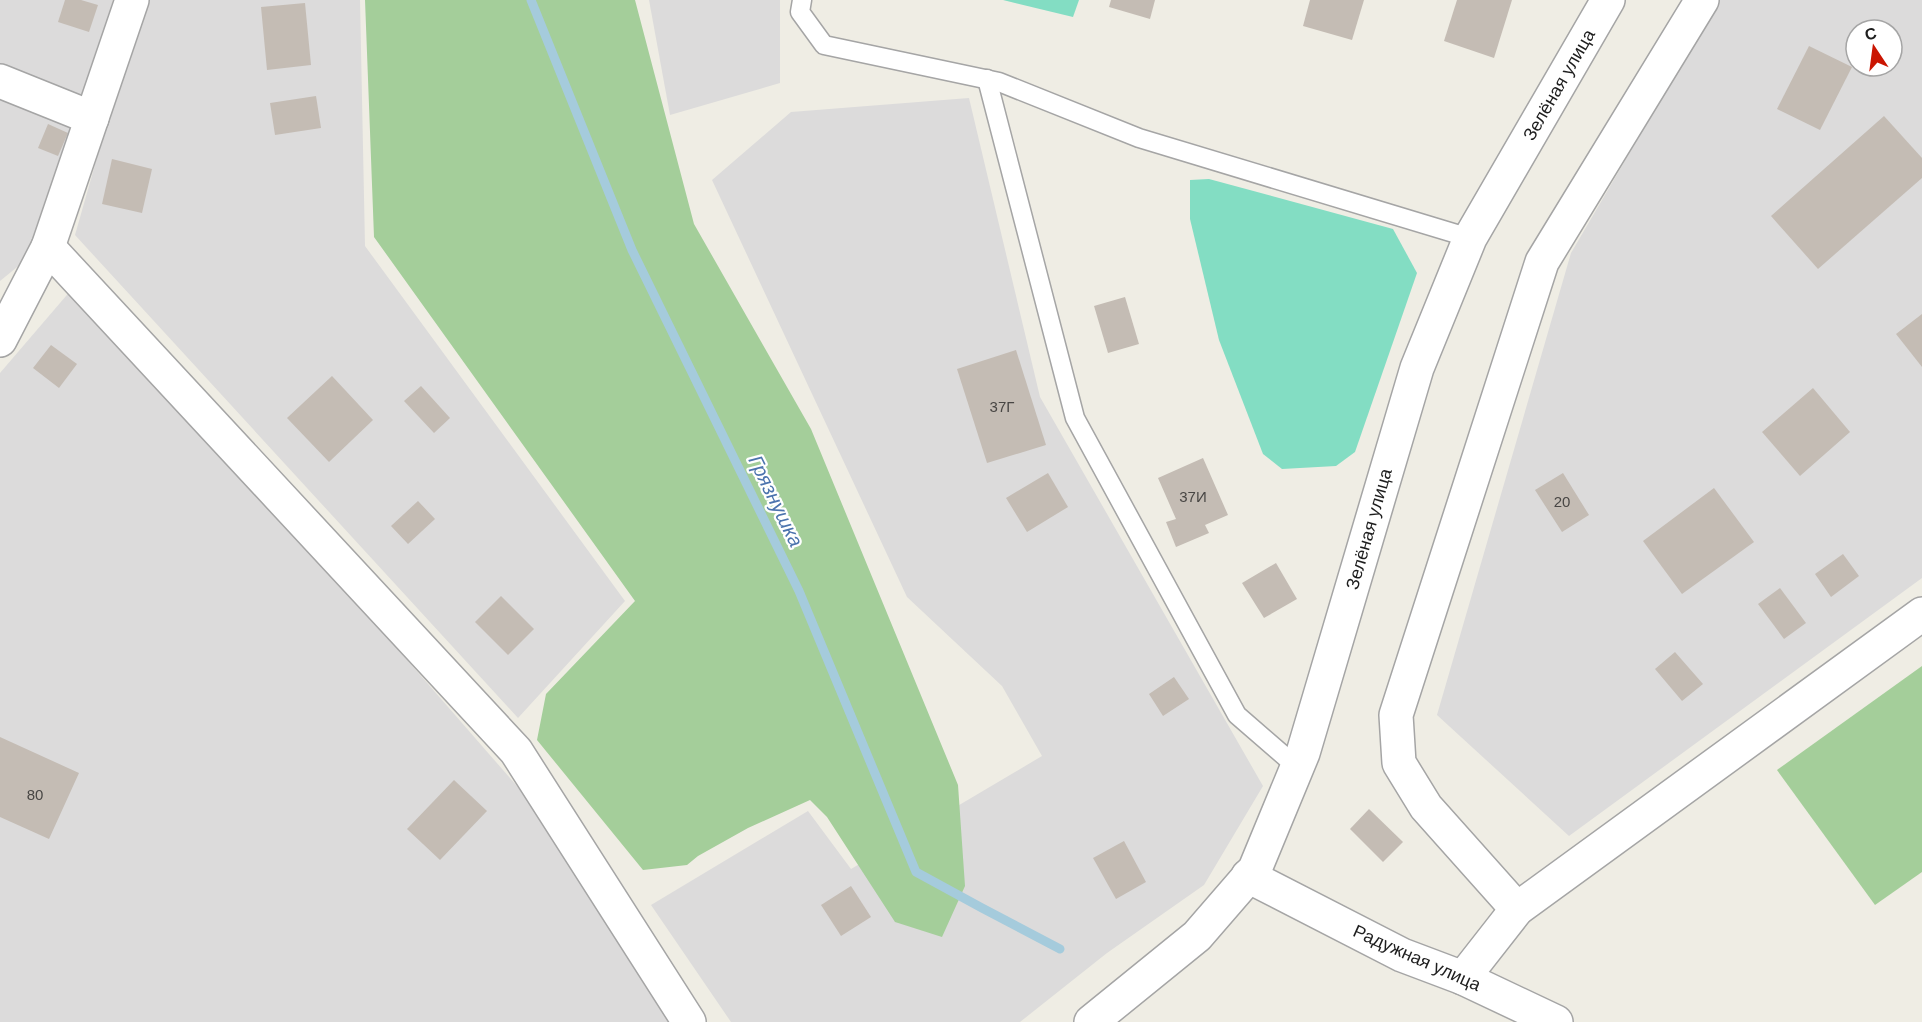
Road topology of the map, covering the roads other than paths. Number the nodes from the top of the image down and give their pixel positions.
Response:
1 (132, 0) edge
2 (802, 0) edge
3 (1608, 0) edge
4 (1702, 0) edge
5 (987, 79) junction
6 (0, 81) edge
7 (92, 118) junction
8 (1470, 238) junction
9 (48, 247) junction
10 (0, 340) edge
11 (1922, 614) edge
12 (1297, 766) junction
13 (1248, 876) junction
14 (1517, 909) junction
15 (1463, 978) junction
16 (688, 1022) edge
17 (1091, 1022) edge
18 (1556, 1022) edge

1 - 7 street
2 - 5 lane
3 - 8 street, Зелёная улица
4 - 14 street
5 - 8 lane
5 - 12 lane
6 - 7 street
7 - 9 street
8 - 12 street, Зелёная улица
9 - 10 street
9 - 16 street
11 - 14 street
12 - 13 street, Зелёная улица
13 - 15 street, Радужная улица
13 - 17 street, Зелёная улица
14 - 15 street
15 - 18 street, Радужная улица

